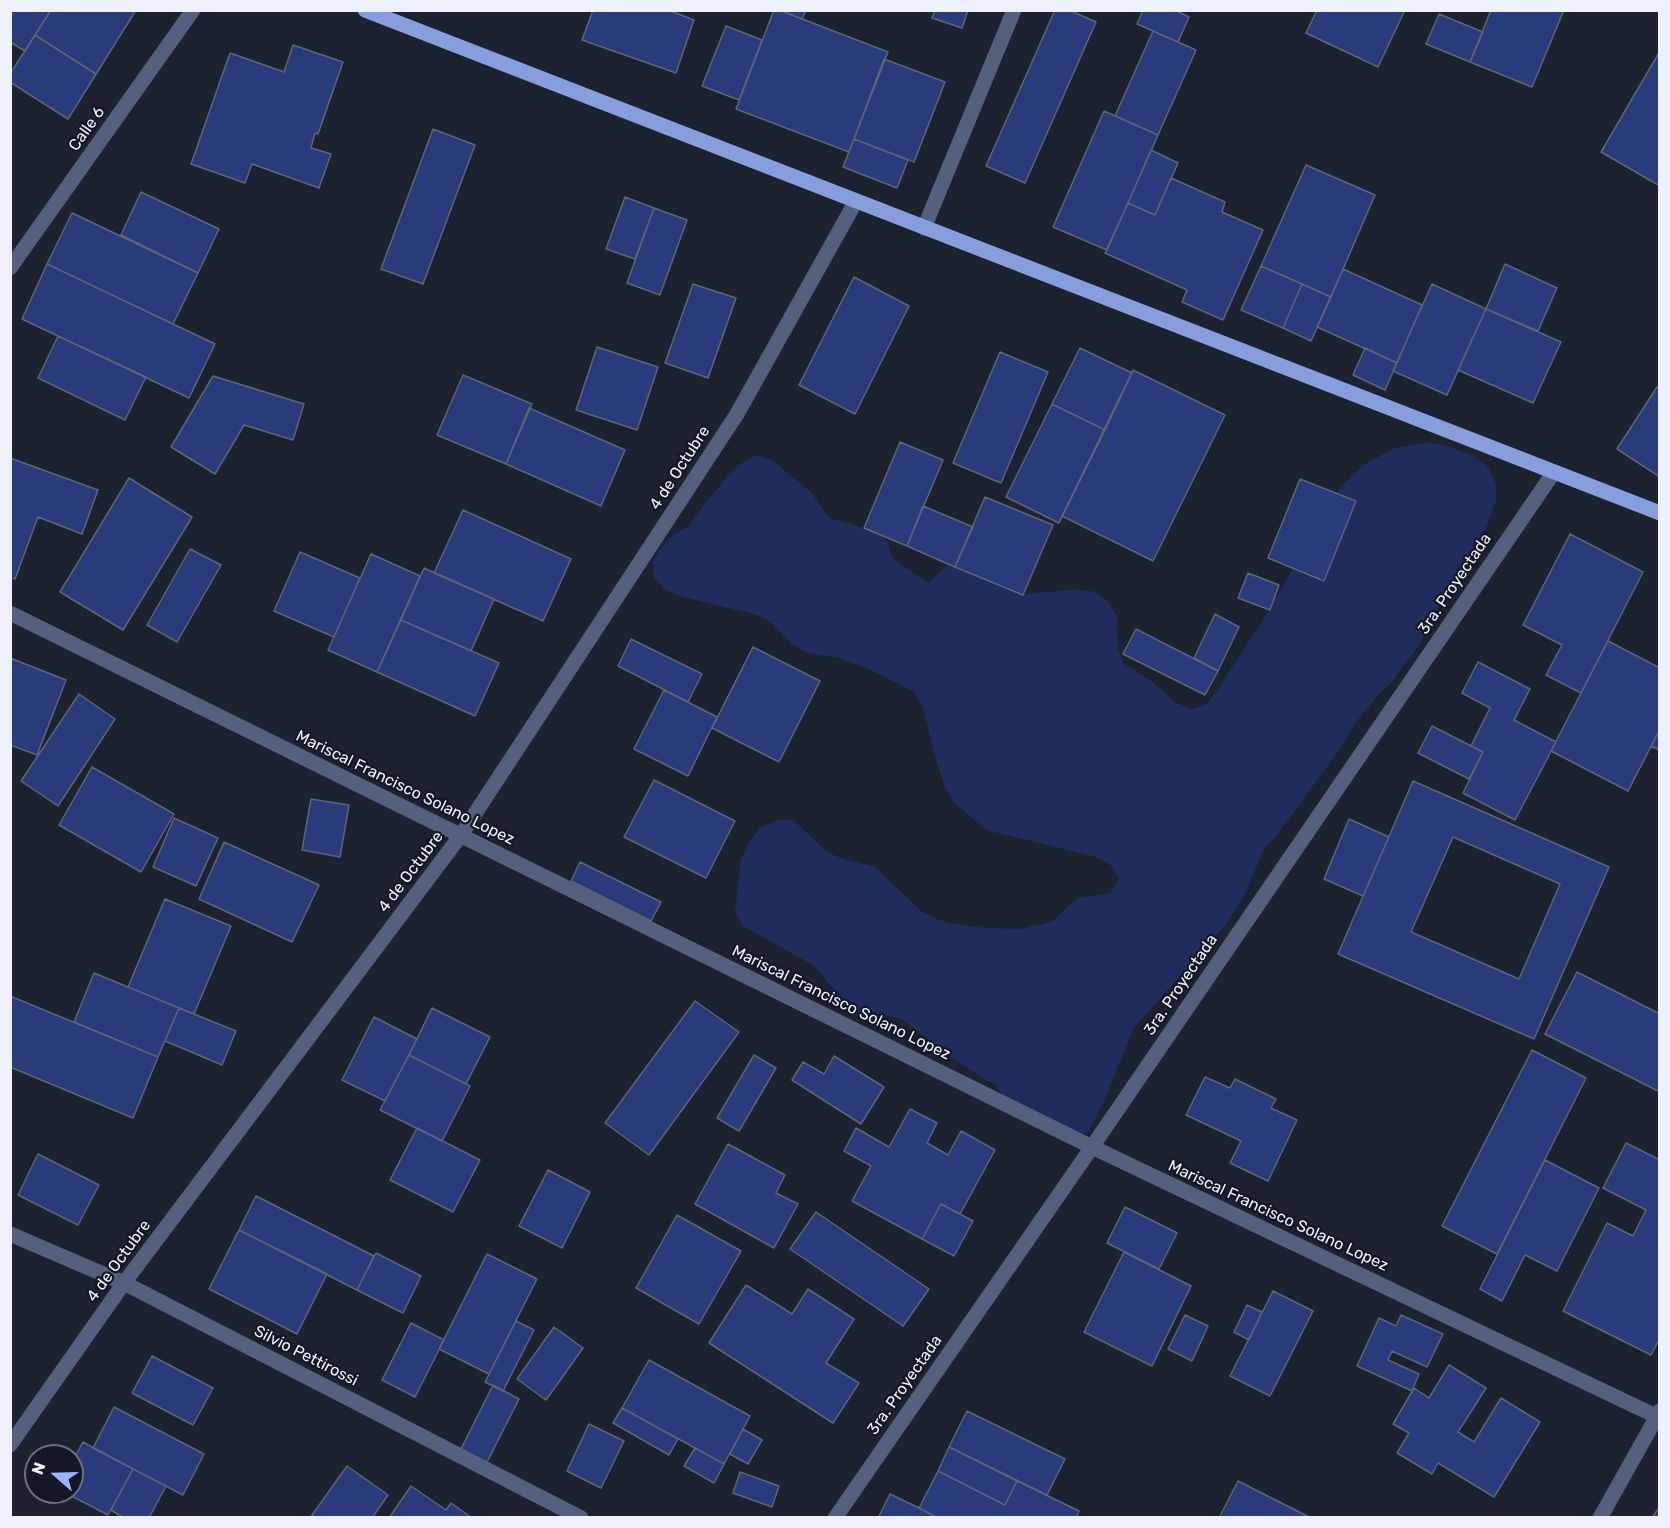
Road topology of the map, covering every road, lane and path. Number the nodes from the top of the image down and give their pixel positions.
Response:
1 (193, 10) edge
2 (365, 10) edge
3 (1014, 10) edge
4 (856, 201) junction
5 (924, 228) junction
6 (10, 268) edge
7 (1554, 472) junction
8 (1659, 513) edge
9 (10, 613) edge
10 (461, 835) junction
11 (1092, 1148) junction
12 (10, 1234) edge
13 (124, 1283) junction
14 (1658, 1415) edge
15 (10, 1445) edge
16 (581, 1518) edge
17 (835, 1518) edge
18 (1600, 1518) edge

1 - 6 street, Calle 6
2 - 4 main road
3 - 5 street
4 - 5 main road
4 - 10 street, 4 de Octubre
5 - 7 main road
7 - 8 main road
7 - 11 street, 3ra. Proyectada
9 - 10 street, Mariscal Francisco Solano Lopez
10 - 11 street, Mariscal Francisco Solano Lopez
10 - 13 street, 4 de Octubre
11 - 14 street, Mariscal Francisco Solano Lopez
11 - 17 street, 3ra. Proyectada
12 - 13 street, Silvio Pettirossi
13 - 15 street, 4 de Octubre
13 - 16 street, Silvio Pettirossi
14 - 18 street

